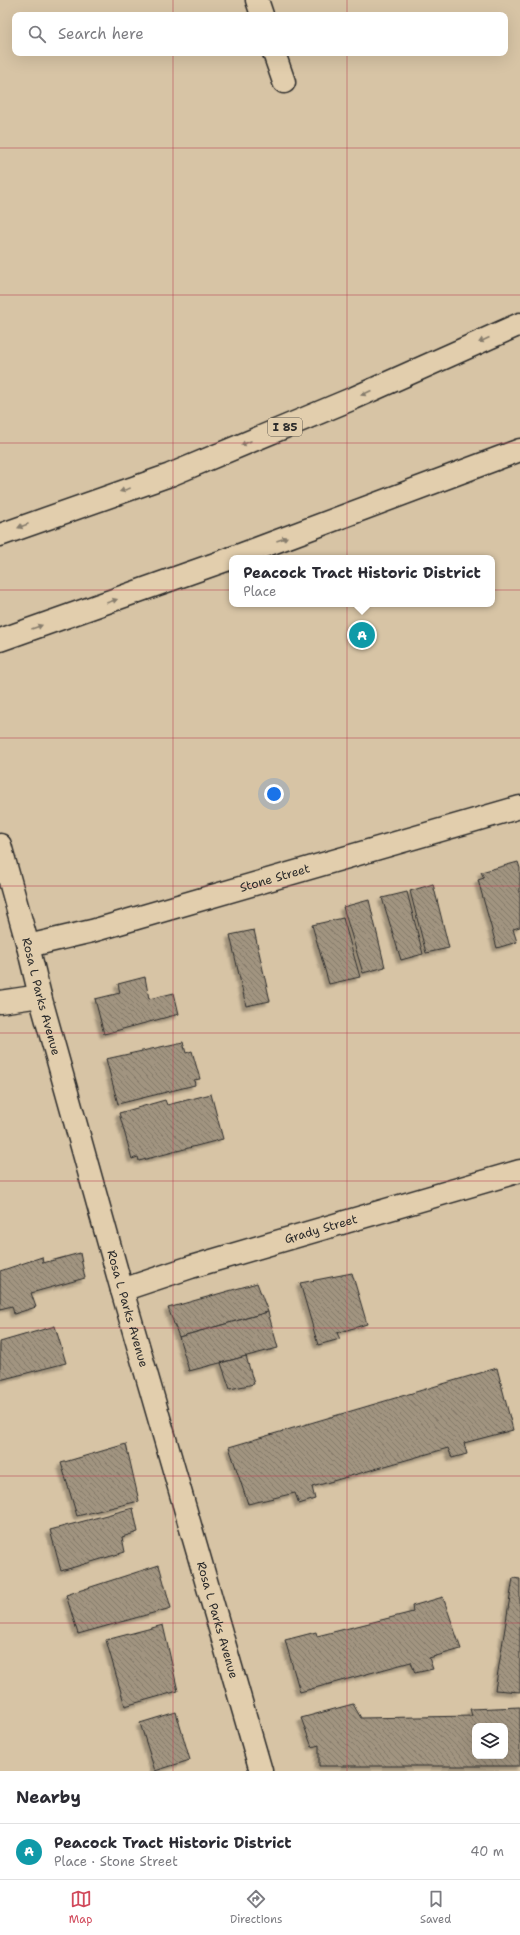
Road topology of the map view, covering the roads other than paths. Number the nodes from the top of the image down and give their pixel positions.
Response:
1 (257, 0) edge
2 (261, 12) edge
3 (275, 56) edge
4 (284, 82) dead end
5 (520, 324) edge
6 (520, 450) edge
7 (520, 464) edge
8 (423, 487) junction
9 (0, 535) edge
10 (240, 555) edge
11 (229, 559) edge
12 (0, 640) edge
13 (520, 807) edge
14 (0, 845) edge
15 (28, 946) junction
16 (40, 996) junction
17 (0, 1002) edge
18 (520, 1171) edge
19 (122, 1290) junction
20 (261, 1771) edge

1 - 2 main road
3 - 4 main road
5 -> 9 main road, I 85
6 - 8 main road
7 - 8 main road
10 -> 8 main road
12 -> 11 main road
13 - 15 main road, Stone Street
14 - 15 main road, Rosa L Parks Avenue
15 - 16 main road, Rosa L Parks Avenue
16 - 17 main road
16 - 19 main road, Rosa L Parks Avenue
18 - 19 main road, Grady Street
19 - 20 main road, Rosa L Parks Avenue

